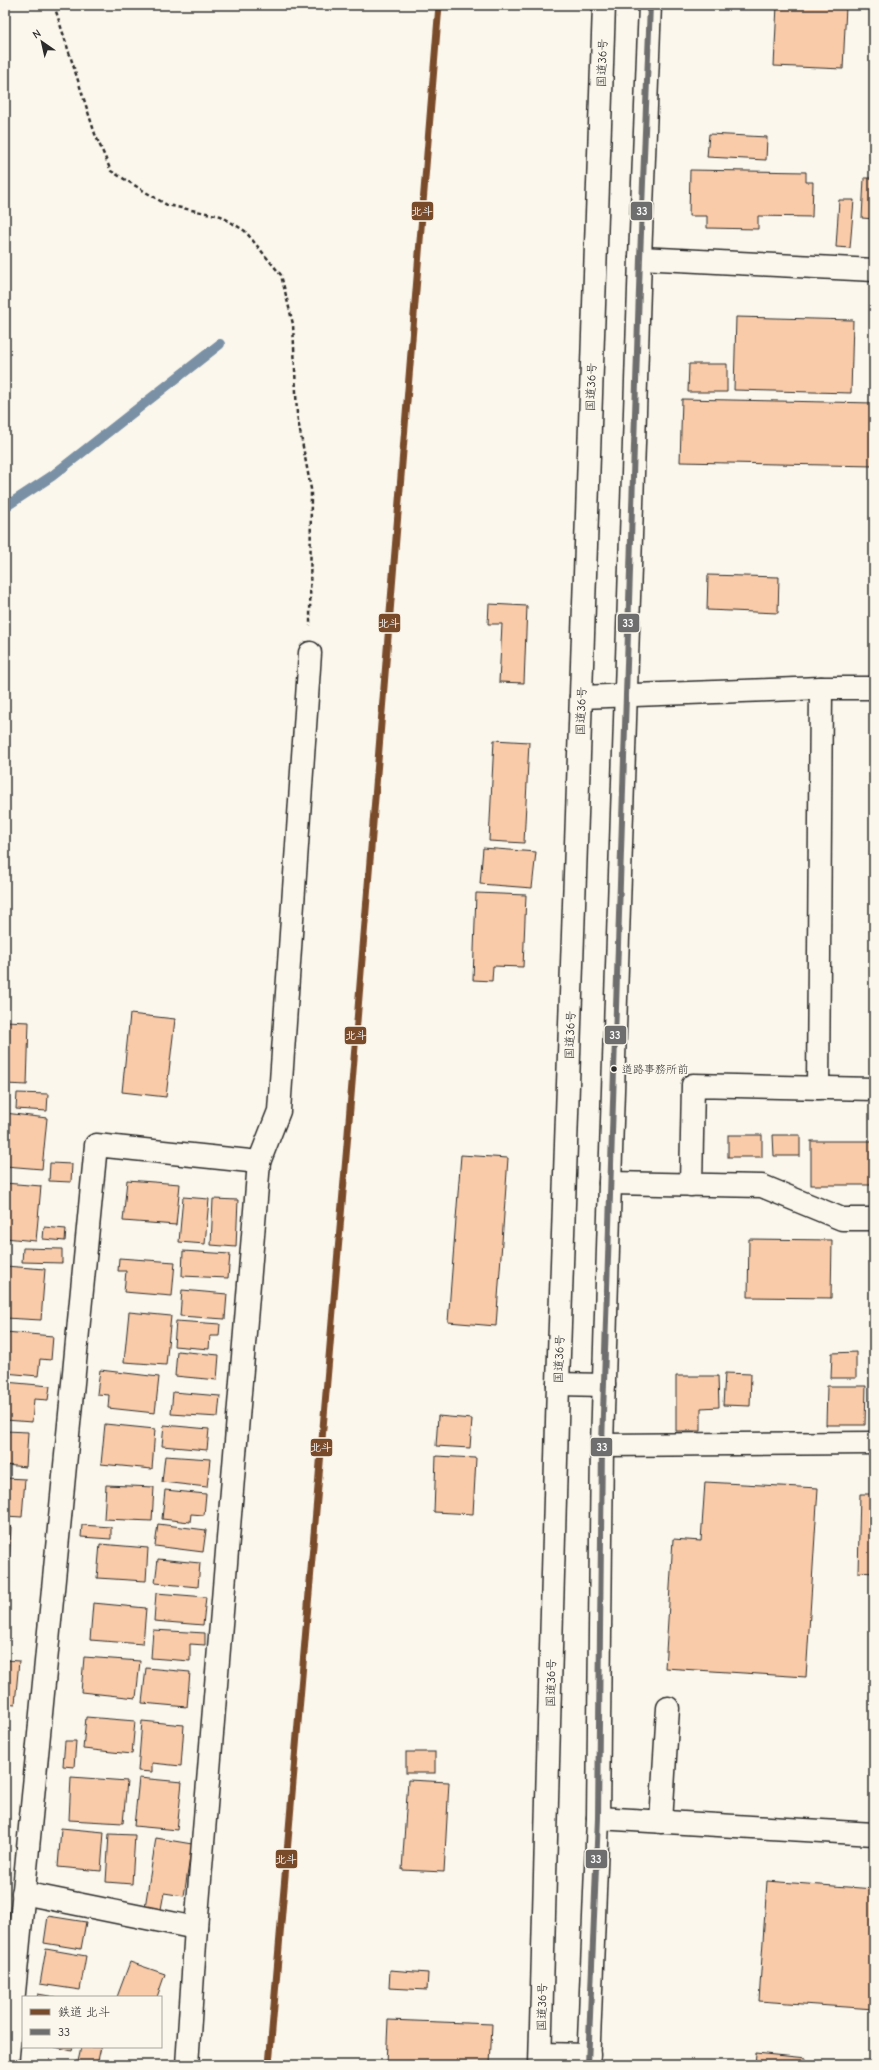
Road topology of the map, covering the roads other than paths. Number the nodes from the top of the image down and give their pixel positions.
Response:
1 (604, 5) edge
2 (650, 5) edge
3 (640, 258) junction
4 (874, 270) edge
5 (310, 653) road end
6 (821, 688) junction
7 (874, 688) edge
8 (625, 696) junction
9 (581, 697) junction
10 (818, 1088) junction
11 (874, 1089) edge
12 (259, 1162) junction
13 (610, 1183) junction
14 (691, 1185) junction
15 (874, 1219) edge
16 (558, 1384) junction
17 (604, 1385) junction
18 (874, 1443) edge
19 (602, 1445) junction
20 (668, 1708) dead end
21 (598, 1818) junction
22 (661, 1822) junction
23 (874, 1834) edge
24 (23, 1893) junction
25 (196, 1928) junction
26 (541, 2060) edge
27 (589, 2060) edge
28 (7, 2065) edge
29 (187, 2065) edge

1 - 9 main road, 国道36号
2 - 3 main road
3 - 4 main road
3 - 8 main road
5 - 12 main road
6 - 7 main road
6 - 8 main road
6 - 10 main road
8 - 9 main road
8 - 13 main road
9 - 16 main road, 国道36号
10 - 11 main road
10 - 14 main road
12 - 24 main road
12 - 25 main road
13 - 14 main road
13 - 17 main road
14 - 15 main road
16 - 17 main road
16 - 26 main road, 国道36号
17 - 19 main road
18 - 19 main road
19 - 21 main road
20 - 22 main road
21 - 22 main road
21 - 27 main road
22 - 23 main road
24 - 25 main road
24 - 28 main road
25 - 29 main road
26 - 27 main road

